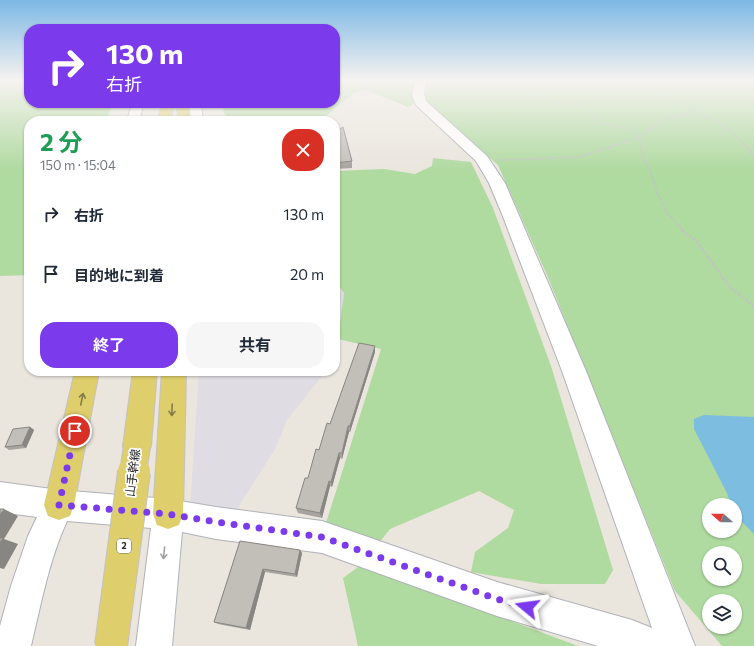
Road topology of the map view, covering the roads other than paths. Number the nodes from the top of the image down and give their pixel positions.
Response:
1 (430, 111) edge
2 (86, 376) edge
3 (144, 376) edge
4 (174, 376) edge
5 (0, 497) edge
6 (59, 505) junction
7 (168, 514) junction
8 (13, 646) edge
9 (111, 646) edge
10 (154, 646) edge
11 (652, 646) edge
12 (677, 646) edge

1 - 12 street
6 -> 2 main road
3 - 9 main road, 山手幹線 / 2, bridge
4 -> 7 main road
5 - 6 street
6 - 7 street
6 - 8 street
7 -> 10 street
7 - 11 street

